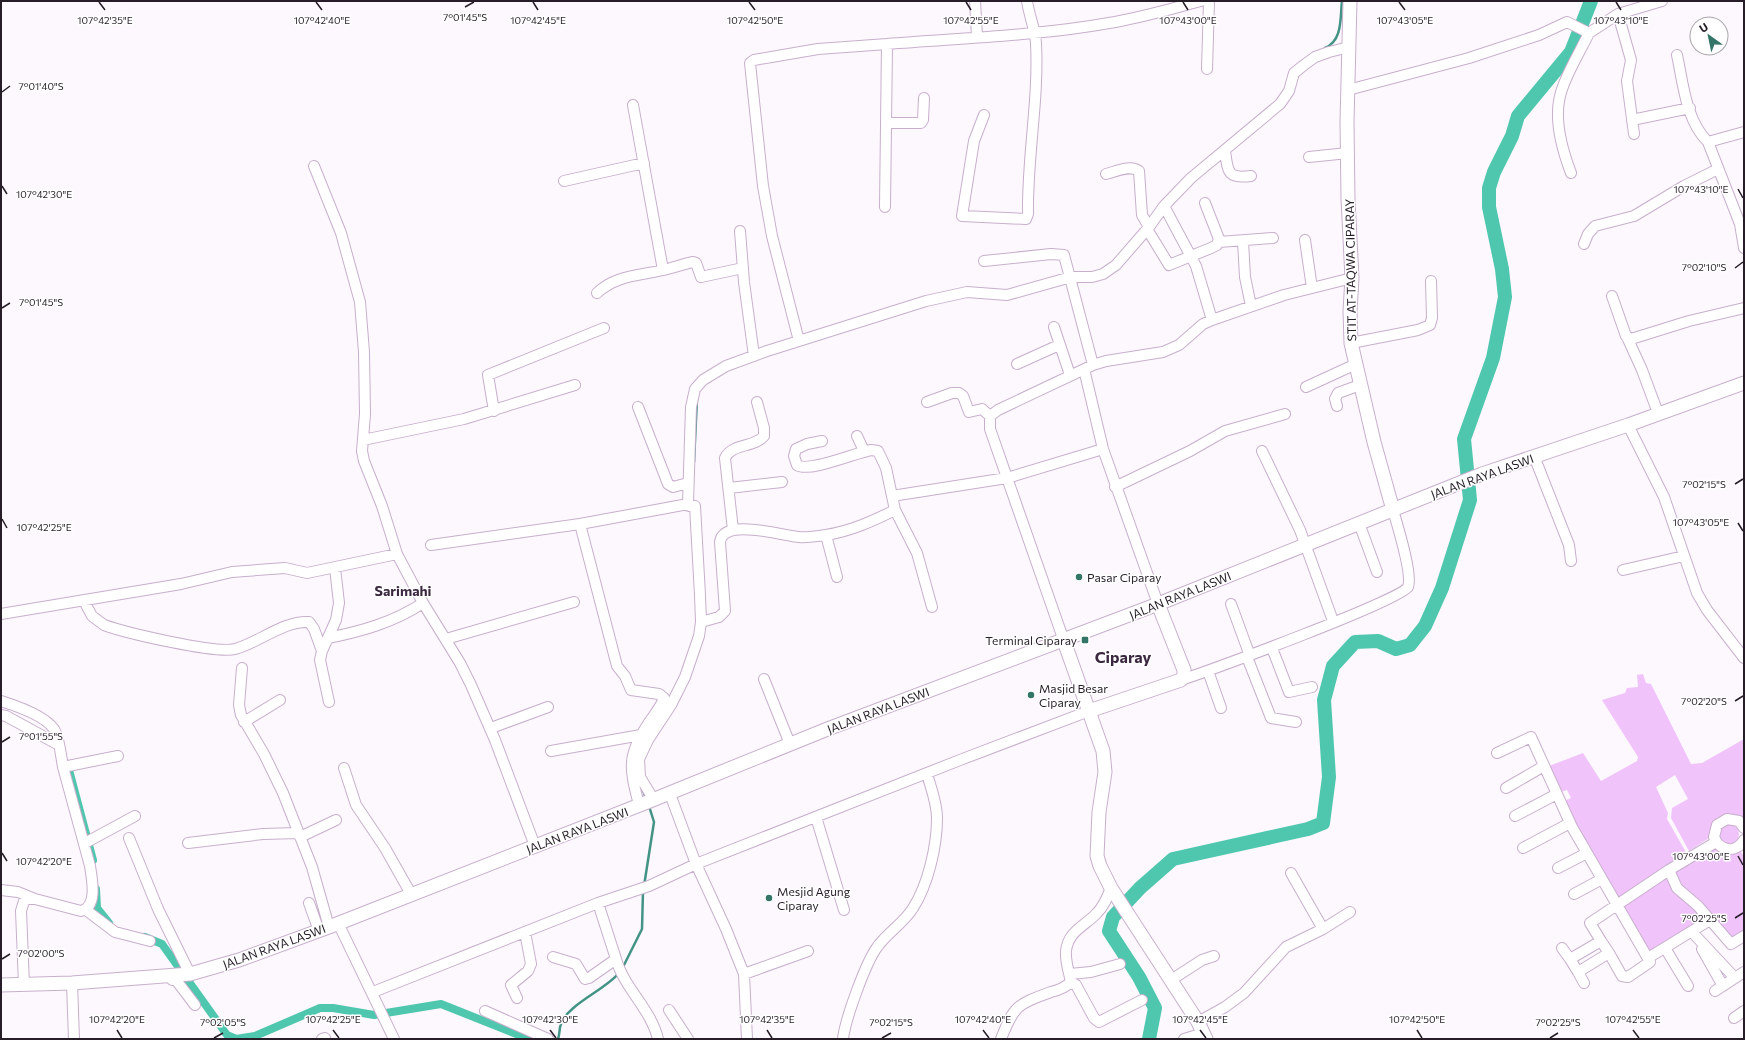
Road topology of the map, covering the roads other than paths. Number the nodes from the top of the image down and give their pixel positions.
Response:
1 (975, 1) edge
2 (1027, 1) edge
3 (1201, 1) edge
4 (1209, 1) edge
5 (1350, 1) edge
6 (1662, 1) edge
7 (1618, 14) junction
8 (1034, 32) junction
9 (1588, 33) junction
10 (978, 37) junction
11 (888, 44) junction
12 (1349, 47) junction
13 (1677, 55) dead end
14 (1207, 69) dead end
15 (1348, 90) junction
16 (924, 98) dead end
17 (633, 105) dead end
18 (1690, 108) junction
19 (984, 115) dead end
20 (1632, 120) junction
21 (886, 122) junction
22 (1744, 132) edge
23 (1634, 134) dead end
24 (1708, 142) junction
25 (1225, 151) junction
26 (1348, 153) junction
27 (1309, 157) dead end
28 (644, 163) junction
29 (314, 166) dead end
30 (1718, 168) junction
31 (1106, 174) dead end
32 (1570, 174) dead end
33 (1251, 176) dead end
34 (564, 181) dead end
35 (1205, 203) dead end
36 (885, 206) dead end
37 (1164, 206) junction
38 (1147, 225) junction
39 (740, 231) dead end
40 (1274, 238) dead end
41 (1305, 240) dead end
42 (1243, 241) junction
43 (1219, 242) junction
44 (1584, 244) dead end
45 (1744, 248) edge
46 (1191, 256) junction
47 (984, 261) dead end
48 (743, 268) junction
49 (663, 270) junction
50 (1071, 277) junction
51 (1352, 278) junction
52 (1431, 281) dead end
53 (1312, 288) junction
54 (597, 293) dead end
55 (1612, 296) dead end
56 (1252, 306) junction
57 (1744, 308) edge
58 (1212, 320) junction
59 (1054, 327) dead end
60 (604, 328) dead end
61 (1627, 337) junction
62 (798, 341) junction
63 (1351, 343) junction
64 (1059, 345) junction
65 (754, 356) junction
66 (1017, 364) dead end
67 (1356, 364) junction
68 (1088, 367) junction
69 (1070, 376) junction
70 (1744, 383) edge
71 (574, 385) dead end
72 (1360, 385) junction
73 (1306, 387) dead end
74 (757, 402) dead end
75 (927, 402) dead end
76 (1337, 406) dead end
77 (638, 407) dead end
78 (494, 411) junction
79 (1658, 413) junction
80 (1285, 414) dead end
81 (990, 416) junction
82 (1628, 425) junction
83 (857, 436) dead end
84 (363, 440) junction
85 (822, 441) dead end
86 (1103, 449) junction
87 (864, 451) junction
88 (1262, 451) dead end
89 (1534, 456) junction
90 (1007, 478) junction
91 (782, 482) dead end
92 (688, 483) junction
93 (1115, 487) junction
94 (729, 488) junction
95 (892, 496) junction
96 (690, 505) junction
97 (895, 510) junction
98 (1393, 510) junction
99 (1359, 523) junction
100 (580, 524) junction
101 (733, 530) junction
102 (826, 535) junction
103 (1304, 544) junction
104 (431, 545) dead end
105 (397, 554) junction
106 (1684, 556) junction
107 (1571, 561) dead end
108 (335, 568) junction
109 (1623, 570) dead end
110 (1377, 572) dead end
111 (837, 577) dead end
112 (84, 601) junction
113 (574, 602) dead end
114 (423, 603) junction
115 (1158, 604) junction
116 (1230, 604) dead end
117 (932, 607) dead end
118 (1, 614) edge
119 (1333, 621) junction
120 (701, 622) junction
121 (328, 638) junction
122 (446, 639) junction
123 (1064, 641) junction
124 (1272, 648) junction
125 (322, 651) junction
126 (1743, 656) edge
127 (1249, 657) junction
128 (242, 668) dead end
129 (1208, 671) junction
130 (764, 679) dead end
131 (1181, 680) junction
132 (1312, 687) dead end
133 (280, 700) dead end
134 (1, 701) edge
135 (329, 702) dead end
136 (667, 703) junction
137 (548, 707) dead end
138 (1221, 708) dead end
139 (1090, 711) junction
140 (1, 715) edge
141 (244, 722) junction
142 (1296, 722) dead end
143 (491, 728) junction
144 (641, 735) junction
145 (58, 742) junction
146 (790, 744) junction
147 (639, 747) junction
148 (551, 751) dead end
149 (1496, 754) dead end
150 (118, 756) dead end
151 (67, 766) junction
152 (1544, 766) junction
153 (344, 768) dead end
154 (928, 774) junction
155 (1506, 788) dead end
156 (670, 794) junction
157 (1557, 794) junction
158 (647, 803) junction
159 (135, 816) dead end
160 (1515, 816) dead end
161 (816, 817) junction
162 (336, 820) dead end
163 (1570, 823) junction
164 (1744, 826) edge
165 (299, 835) junction
166 (129, 838) dead end
167 (88, 842) junction
168 (1716, 842) junction
169 (188, 843) dead end
170 (535, 846) junction
171 (1743, 846) edge
172 (1523, 848) dead end
173 (1587, 853) junction
174 (696, 864) junction
175 (1558, 868) dead end
176 (1669, 870) junction
177 (1291, 873) dead end
178 (1602, 879) junction
179 (1, 890) edge
180 (1113, 891) junction
181 (411, 894) junction
182 (1574, 894) dead end
183 (35, 899) junction
184 (309, 903) dead end
185 (598, 903) junction
186 (1617, 906) junction
187 (86, 910) junction
188 (844, 910) dead end
189 (1350, 912) dead end
190 (1710, 920) junction
191 (329, 927) junction
192 (1323, 930) junction
193 (525, 932) junction
194 (1692, 932) junction
195 (1744, 936) edge
196 (1601, 940) junction
197 (150, 941) dead end
198 (1562, 948) dead end
199 (1666, 948) junction
200 (808, 951) dead end
201 (1609, 953) junction
202 (1214, 956) dead end
203 (553, 957) dead end
204 (1648, 958) junction
205 (1570, 959) junction
206 (1120, 964) dead end
207 (619, 967) junction
208 (1578, 972) junction
209 (1744, 972) edge
210 (744, 974) junction
211 (180, 975) junction
212 (1070, 978) junction
213 (1735, 978) junction
214 (1171, 980) junction
215 (72, 982) junction
216 (1584, 983) dead end
217 (1, 985) edge
218 (24, 985) junction
219 (1688, 986) dead end
220 (372, 992) junction
221 (517, 998) dead end
222 (1142, 1000) dead end
223 (195, 1005) dead end
224 (669, 1010) dead end
225 (485, 1011) dead end
226 (1744, 1011) edge
227 (1734, 1018) dead end
228 (1203, 1031) edge
229 (74, 1039) edge
230 (394, 1039) edge
231 (548, 1039) edge
232 (658, 1039) edge
233 (688, 1039) edge
234 (747, 1039) edge
235 (843, 1039) edge
236 (1001, 1039) edge
237 (1184, 1039) edge

1 - 10 street
2 - 8 street
3 - 8 street
4 - 14 street
5 - 12 main road, STIT AT-TAQWA CIPARAY
6 - 7 street
7 - 9 street
7 - 20 street
8 - 10 street
8 - 19 street
9 - 15 street
9 - 32 street
10 - 11 street
11 - 21 street
11 - 62 street
12 - 15 main road, STIT AT-TAQWA CIPARAY
12 - 25 street
13 - 18 street
15 - 26 main road, STIT AT-TAQWA CIPARAY
16 - 21 street
17 - 28 street
18 - 20 street
18 - 24 street
20 - 23 street
21 - 36 street
22 - 24 street
24 - 30 street
25 - 33 street
25 - 37 street
26 - 27 street
26 - 51 main road, STIT AT-TAQWA CIPARAY
28 - 34 street
28 - 49 street
29 - 84 street
30 - 44 street
30 - 45 street
31 - 38 street
35 - 43 street
37 - 38 street
37 - 46 street
38 - 46 street
38 - 50 street
39 - 48 street
40 - 42 street
41 - 53 street
42 - 43 street
42 - 56 street
43 - 46 street
46 - 58 street
47 - 50 street
48 - 49 street
48 - 65 street
49 - 54 street
50 - 62 street
50 - 68 street
51 - 53 street
51 - 63 main road, STIT AT-TAQWA CIPARAY
52 - 63 street
53 - 56 street
55 - 61 street
56 - 58 street
57 - 61 street
58 - 68 street
59 - 64 street
60 - 78 street
61 - 79 street
62 - 65 street
63 - 67 main road, STIT AT-TAQWA CIPARAY
64 - 66 street
64 - 69 street
65 - 92 street
67 - 72 main road, STIT AT-TAQWA CIPARAY
67 - 73 street
68 - 69 street
68 - 86 street
69 - 81 street
70 - 79 main road, JALAN RAYA LASWI
71 - 78 street
72 - 76 street
72 - 98 main road, STIT AT-TAQWA CIPARAY
74 - 94 street
75 - 81 street
77 - 92 street
78 - 84 street
79 - 82 main road, JALAN RAYA LASWI
80 - 93 street
81 - 90 street
82 - 89 main road, JALAN RAYA LASWI
82 - 106 street
83 - 87 street
84 - 105 street
85 - 87 street
86 - 90 street
86 - 93 street
87 - 95 street
88 - 103 street
89 - 98 main road, JALAN RAYA LASWI
89 - 107 street
90 - 95 street
90 - 123 street
91 - 94 street
92 - 96 street
93 - 115 street
94 - 101 street
95 - 97 street
96 - 100 street
96 - 120 street
97 - 102 street
97 - 117 street
98 - 99 main road, JALAN RAYA LASWI
98 - 119 street
99 - 103 main road, JALAN RAYA LASWI
99 - 110 street
100 - 104 street
100 - 136 street
101 - 102 street
101 - 120 street
102 - 111 street
103 - 115 main road, JALAN RAYA LASWI
103 - 119 street
105 - 108 street
105 - 114 street
106 - 109 street
106 - 126 street
108 - 112 street
108 - 121 street
112 - 118 street
112 - 125 street
113 - 122 street
114 - 121 street
114 - 122 street
115 - 123 main road, JALAN RAYA LASWI
115 - 131 main road
116 - 127 street
119 - 124 street
120 - 136 street
121 - 125 street
122 - 143 street
123 - 139 main road
123 - 146 main road, JALAN RAYA LASWI
124 - 127 street
124 - 132 street
125 - 135 street
127 - 129 street
127 - 142 street
128 - 141 street
129 - 131 street
129 - 138 street
130 - 146 street
131 - 139 main road
133 - 141 street
134 - 145 street
136 - 144 street
136 - 147 street
137 - 143 street
139 - 154 street
139 - 180 main road
140 - 145 street
141 - 165 street
143 - 170 street
144 - 147 street
144 - 148 street
145 - 151 street
146 - 156 main road, JALAN RAYA LASWI
147 - 158 street
147 - 158 street
149 - 152 street
150 - 151 street
151 - 167 street
152 - 155 street
152 - 157 street
153 - 181 street
154 - 161 street
154 - 235 street
156 - 158 main road, JALAN RAYA LASWI
156 - 174 street
157 - 160 street
157 - 163 street
158 - 170 main road, JALAN RAYA LASWI
159 - 167 street
161 - 174 street
161 - 188 street
162 - 165 street
163 - 172 street
163 - 173 street
164 - 168 street
165 - 169 street
165 - 191 street
166 - 211 street
167 - 187 street
168 - 171 street
168 - 176 street
170 - 181 main road, JALAN RAYA LASWI
173 - 175 street
173 - 178 street
174 - 185 street
174 - 210 street
176 - 186 street
176 - 190 street
177 - 192 street
178 - 182 street
178 - 186 street
179 - 183 street
180 - 212 street
180 - 214 main road
181 - 191 main road, JALAN RAYA LASWI
183 - 187 street
183 - 218 street
184 - 191 street
185 - 193 street
185 - 207 street
186 - 196 street
186 - 204 street
187 - 197 street
189 - 192 street
190 - 194 street
190 - 195 street
191 - 211 main road, JALAN RAYA LASWI
191 - 220 street
192 - 228 street
193 - 220 street
193 - 221 street
194 - 199 street
194 - 213 street
194 - 213 street
196 - 201 street
196 - 205 street
198 - 205 street
199 - 204 street
199 - 219 street
200 - 210 street
201 - 204 street
201 - 208 street
202 - 214 street
203 - 207 street
205 - 208 street
206 - 212 street
207 - 232 street
208 - 216 street
209 - 213 street
210 - 234 street
211 - 215 main road, JALAN RAYA LASWI
211 - 223 street
212 - 222 street
212 - 236 street
214 - 228 main road
215 - 218 main road, JALAN RAYA LASWI
215 - 229 street
217 - 218 main road, JALAN RAYA LASWI
220 - 230 street
224 - 233 street
225 - 231 street
226 - 227 street
228 - 237 street

